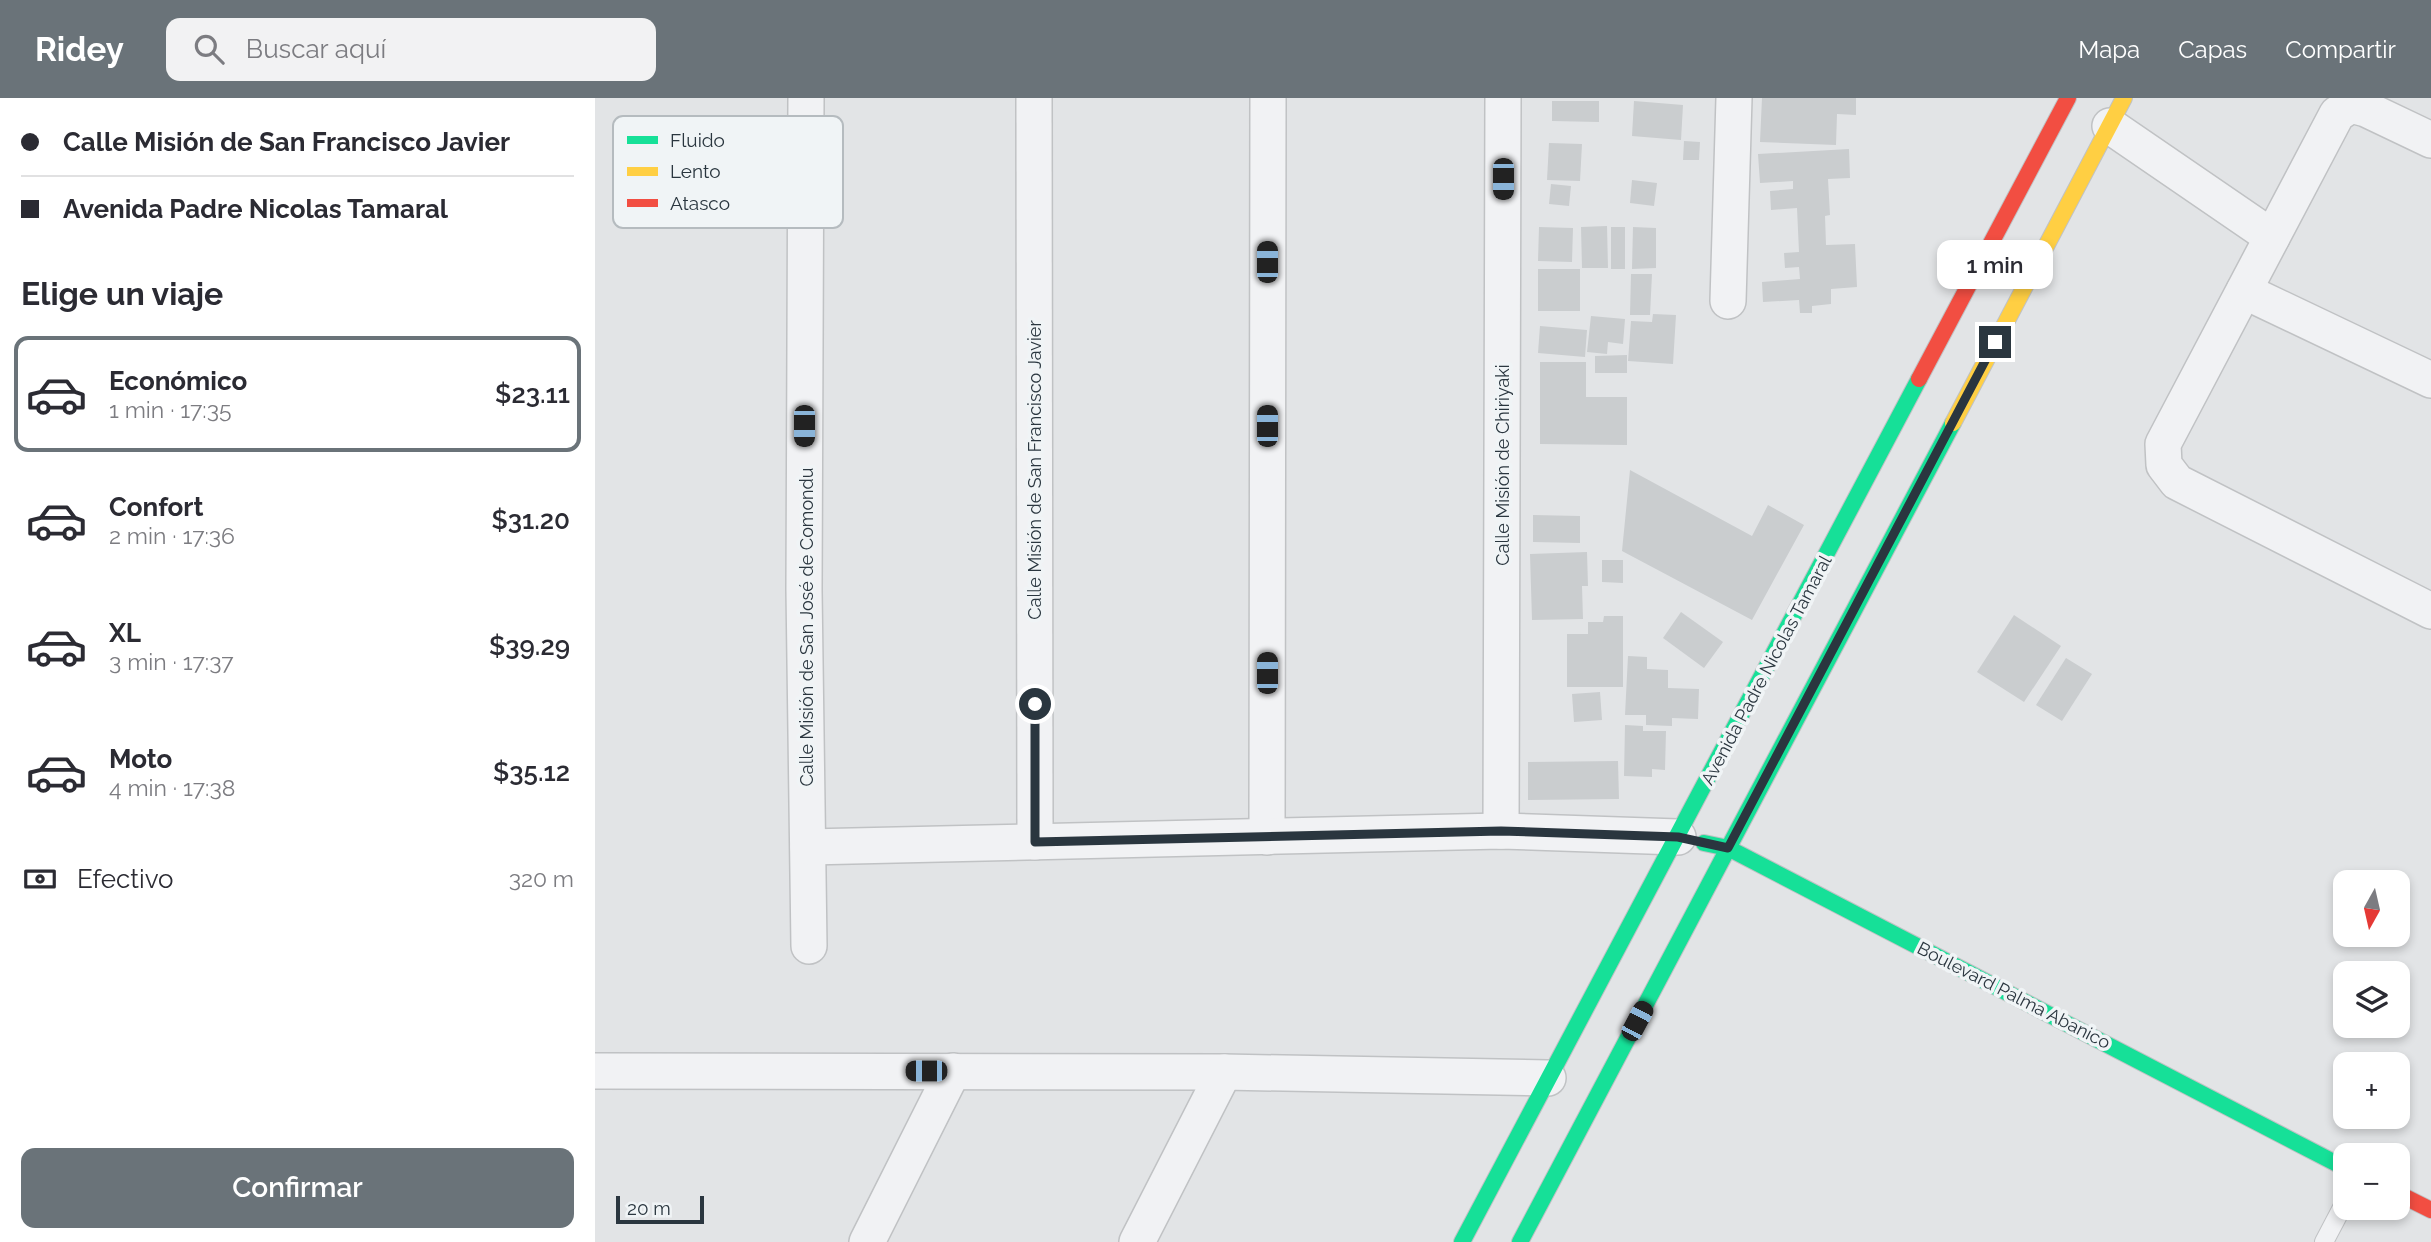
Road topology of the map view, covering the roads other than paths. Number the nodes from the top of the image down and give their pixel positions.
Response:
1 (806, 98) edge
2 (1034, 98) edge
3 (1268, 98) edge
4 (1503, 98) edge
5 (1734, 98) edge
6 (2068, 98) edge
7 (2117, 112) edge
8 (806, 116) edge
9 (2431, 140) edge
10 (805, 228) edge
11 (2272, 237) junction
12 (2244, 291) junction
13 (1728, 301) dead end
14 (2431, 380) edge
15 (2431, 611) edge
16 (1501, 831) junction
17 (1267, 837) junction
18 (1678, 837) junction
19 (1035, 842) junction
20 (808, 847) junction
21 (1728, 848) junction
22 (809, 946) dead end
23 (595, 1071) edge
24 (953, 1071) junction
25 (1224, 1072) junction
26 (1548, 1078) junction
27 (2333, 1162) edge
28 (2410, 1200) edge
29 (2431, 1210) edge
30 (2336, 1220) edge
31 (867, 1242) edge
32 (1137, 1242) edge
33 (1462, 1242) edge
34 (1520, 1242) edge
35 (2324, 1242) edge

1 - 8 street, Calle Misión de San José de Comondu
2 - 19 street, Calle Misión de San Francisco Javier
3 - 17 street
4 - 16 street, Calle Misión de Chiriyaki
5 - 13 street
6 - 18 street, Avenida Padre Nicolas Tamaral
7 - 11 street
7 - 21 street
9 - 11 street
10 - 20 street, Calle Misión de San José de Comondu
11 - 12 street
12 - 14 street
12 - 15 street
16 - 17 street
16 - 18 street
17 - 19 street
18 - 21 street, Boulevard Palma Abanico
18 - 26 street, Avenida Padre Nicolas Tamaral
19 - 20 street
20 - 22 street, Calle Misión de San José de Comondu
21 - 27 street, Boulevard Palma Abanico
21 - 34 street
23 - 24 street
24 - 25 street
24 - 31 street
25 - 26 street
25 - 32 street
26 - 33 street, Avenida Padre Nicolas Tamaral
28 - 29 street
30 - 35 lane

